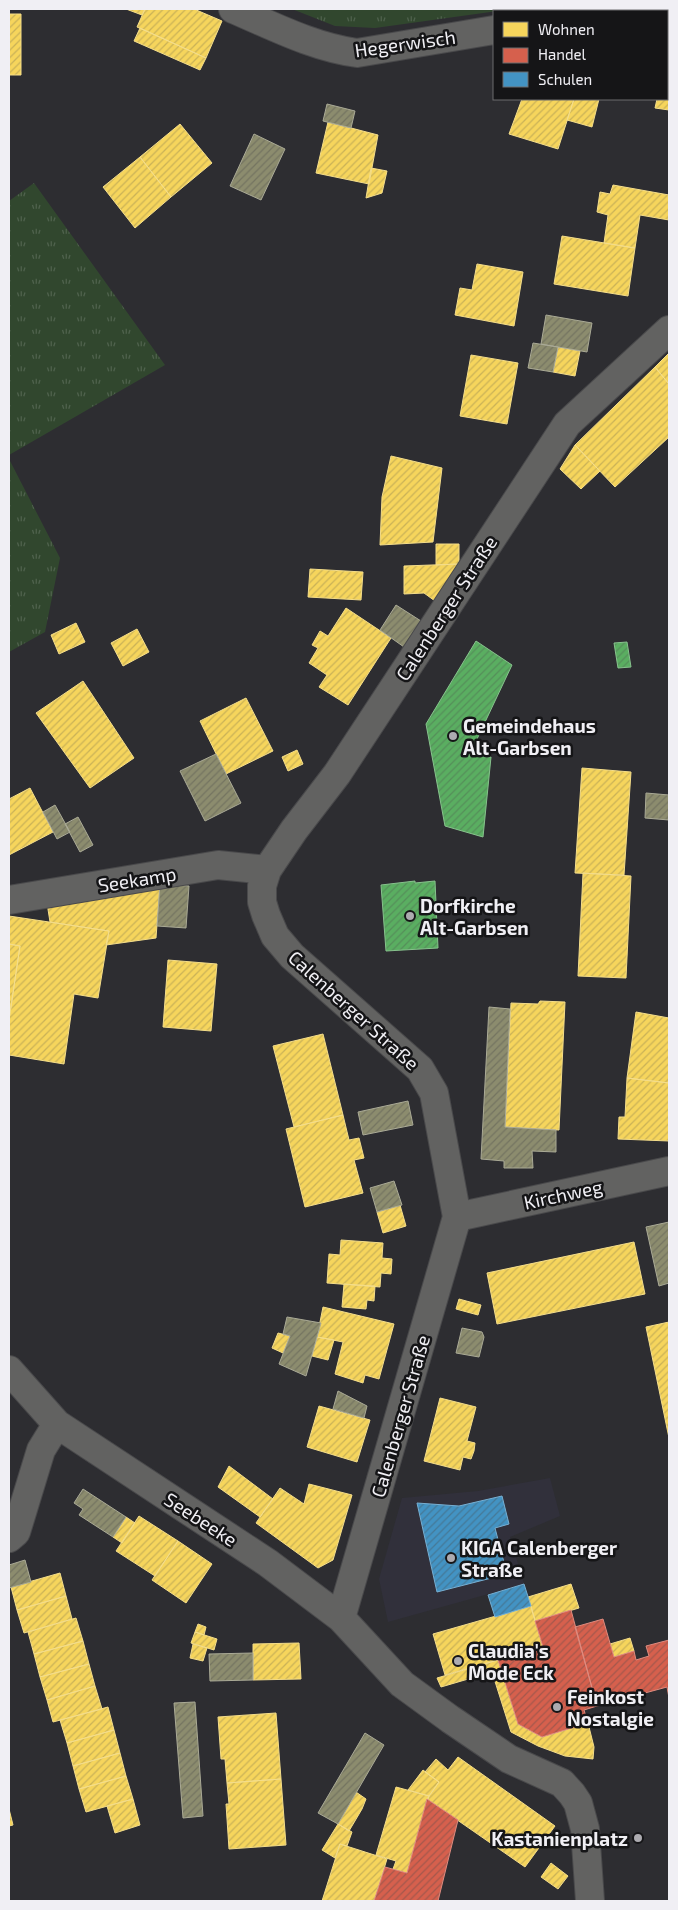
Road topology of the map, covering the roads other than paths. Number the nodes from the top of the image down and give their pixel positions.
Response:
1 (233, 9) edge
2 (493, 30) edge
3 (669, 330) edge
4 (266, 870) junction
5 (9, 900) edge
6 (669, 1171) edge
7 (457, 1217) junction
8 (9, 1370) edge
9 (57, 1424) junction
10 (9, 1538) edge
11 (341, 1618) junction
12 (590, 1901) edge

1 - 2 street, Hegerwisch
3 - 4 street, Calenberger Straße
4 - 5 street, Seekamp
4 - 7 street, Calenberger Straße
6 - 7 street, Kirchweg
7 - 11 street, Calenberger Straße
8 - 9 street, Seebeeke
9 - 10 street
9 - 11 street, Seebeeke
11 - 12 street

